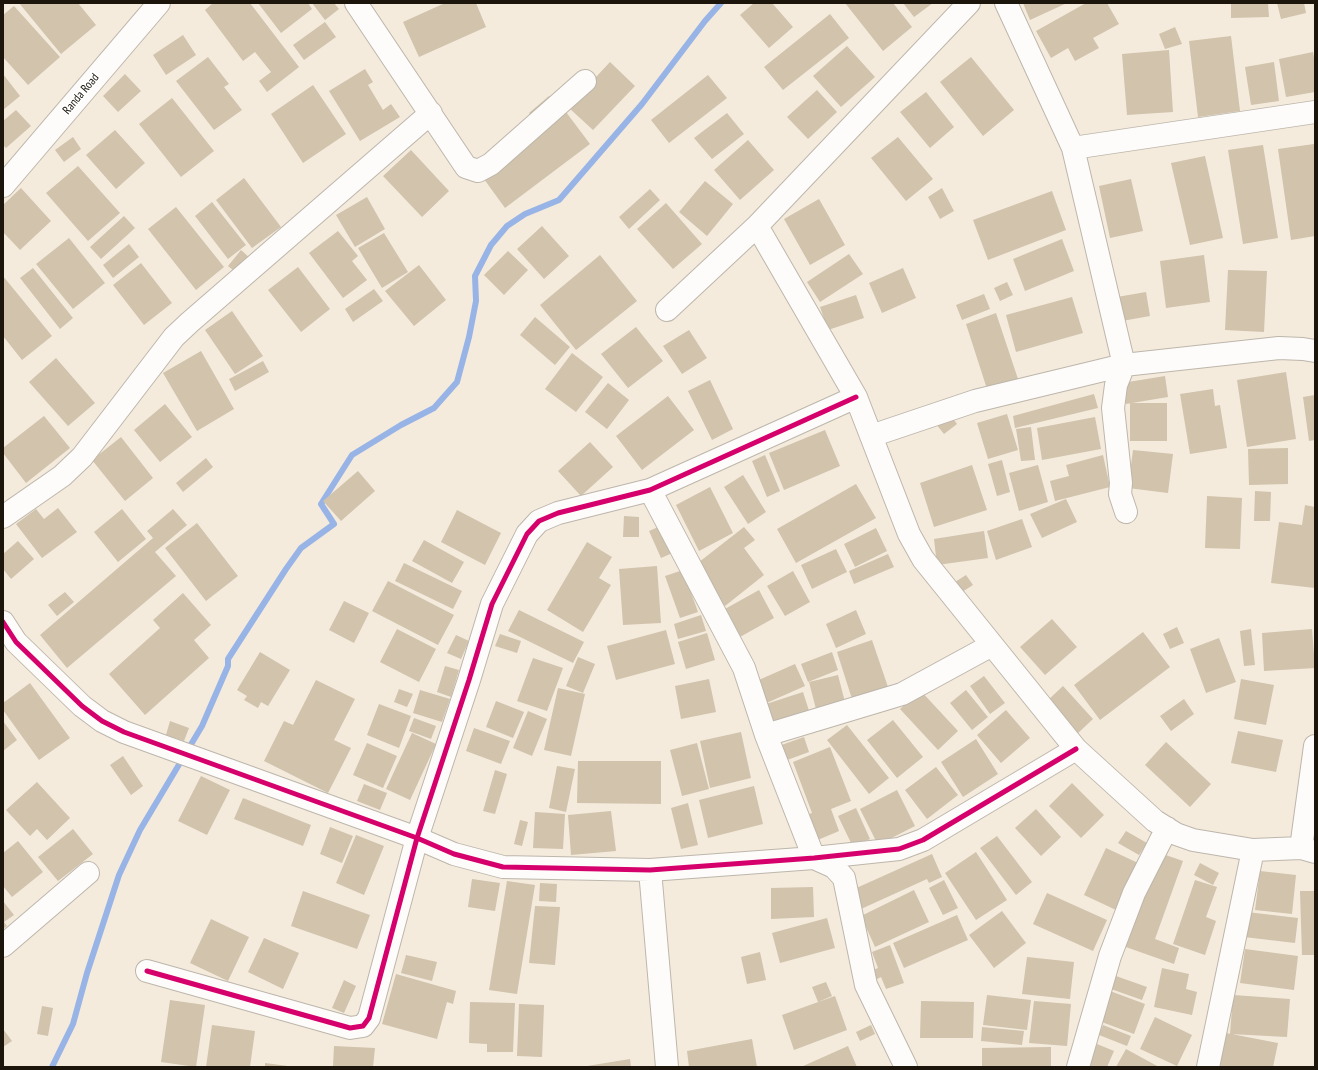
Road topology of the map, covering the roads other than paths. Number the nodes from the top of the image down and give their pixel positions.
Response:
1 (159, 3) edge
2 (356, 3) edge
3 (969, 3) edge
4 (1006, 3) edge
5 (585, 81) dead end
6 (1315, 112) edge
7 (430, 113) junction
8 (1072, 148) junction
9 (3, 186) edge
10 (757, 226) junction
11 (667, 310) dead end
12 (1315, 351) edge
13 (1124, 365) junction
14 (856, 397) junction
15 (871, 436) junction
16 (650, 490) junction
17 (1126, 512) dead end
18 (3, 517) edge
19 (3, 622) edge
20 (992, 645) junction
21 (9, 647) edge
22 (766, 735) junction
23 (1315, 746) edge
24 (1076, 749) junction
25 (1168, 828) junction
26 (416, 838) junction
27 (1253, 850) junction
28 (1308, 850) edge
29 (814, 858) junction
30 (650, 870) junction
31 (88, 873) dead end
32 (3, 946) edge
33 (147, 971) dead end
34 (667, 1067) edge
35 (906, 1067) edge
36 (1078, 1067) edge
37 (1208, 1067) edge

1 - 9 street, Randa Road
2 - 7 street
3 - 10 street
4 - 8 street
5 - 7 street
6 - 8 street
7 - 18 street
8 - 13 street
10 - 11 street
10 - 14 street
12 - 13 street
13 - 15 street
13 - 17 street
14 - 15 street
14 - 16 street
15 - 20 street
16 - 22 street
16 - 26 street
19 - 21 street
20 - 22 street
20 - 24 street
21 - 26 street
22 - 29 street
23 - 28 street
24 - 25 street
24 - 29 street
25 - 27 street
25 - 36 street
26 - 30 street
26 - 33 street
27 - 28 street
27 - 37 street
29 - 30 street
29 - 35 street
30 - 34 street
31 - 32 street

